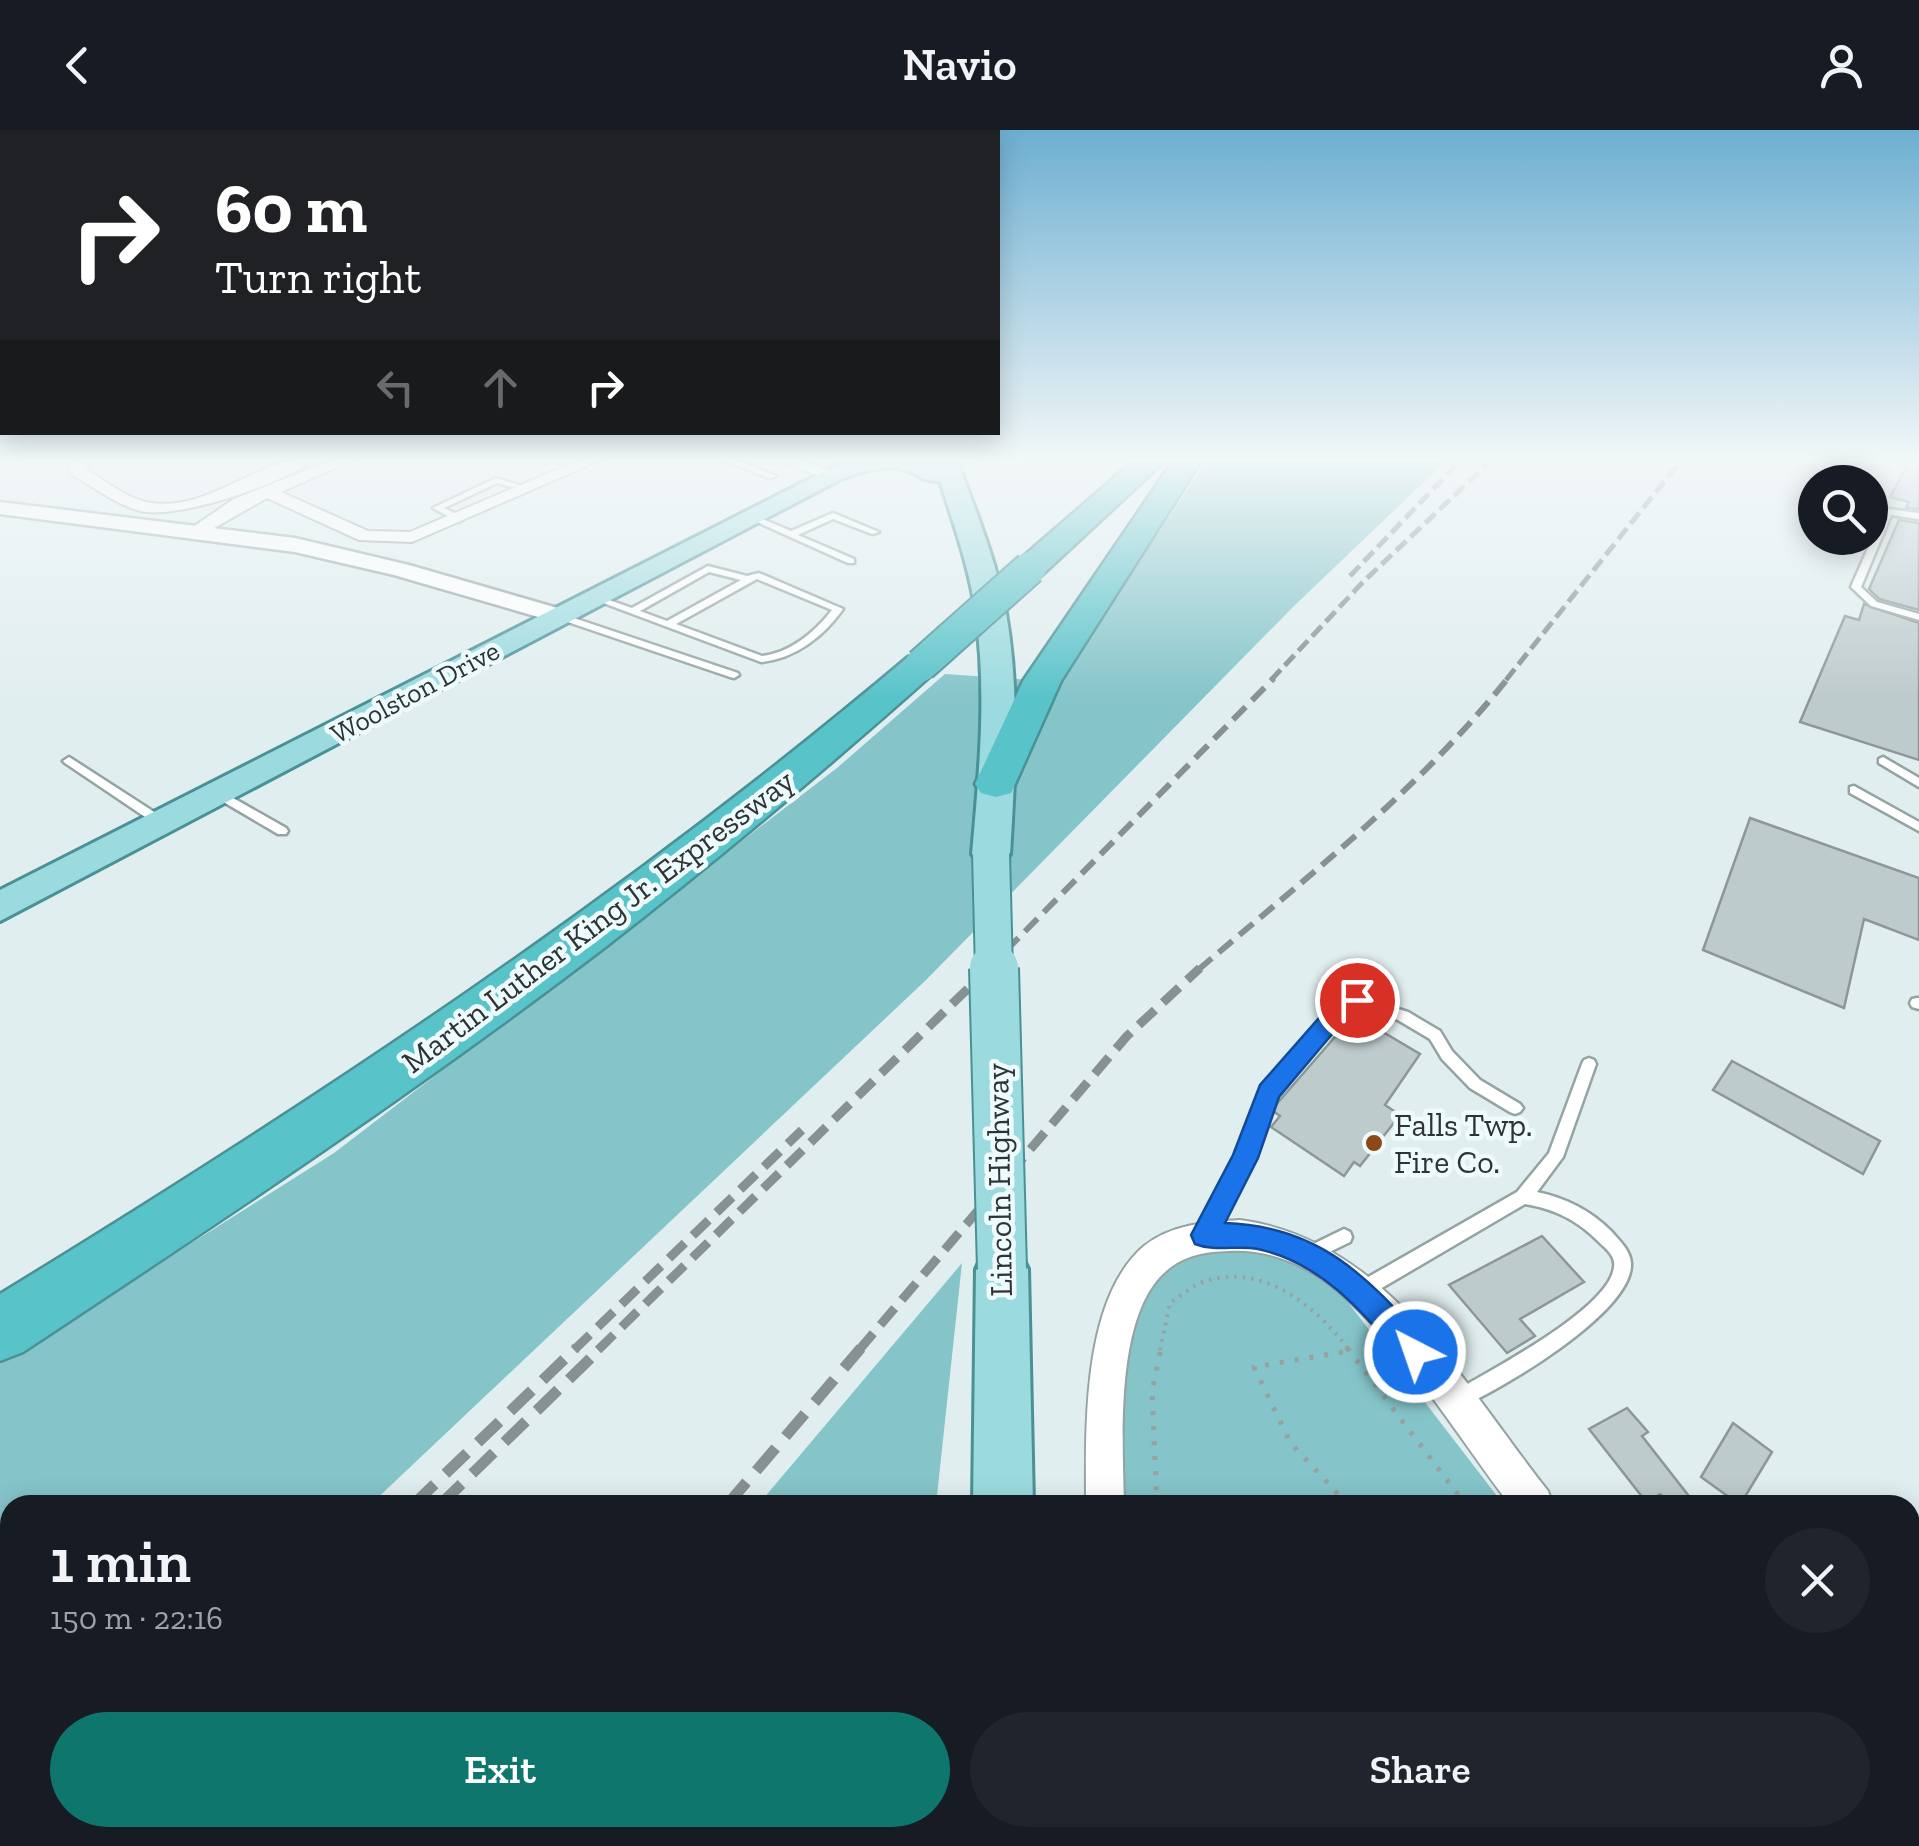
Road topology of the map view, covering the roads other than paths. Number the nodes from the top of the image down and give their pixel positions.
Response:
1 (241, 538) edge
2 (710, 538) edge
3 (801, 538) edge
4 (954, 538) edge
5 (969, 538) edge
6 (1050, 538) edge
7 (1054, 538) edge
8 (1137, 538) edge
9 (1877, 538) edge
10 (1028, 559) junction
11 (851, 560) dead end
12 (748, 580) junction
13 (595, 598) junction
14 (632, 612) junction
15 (559, 616) junction
16 (1919, 617) edge
17 (668, 625) junction
18 (920, 654) junction
19 (734, 675) dead end
20 (69, 761) dead end
21 (1883, 761) dead end
22 (1919, 783) edge
23 (996, 784) junction
24 (1854, 790) dead end
25 (219, 794) junction
26 (162, 823) junction
27 (1919, 826) edge
28 (282, 832) dead end
29 (991, 854) junction
30 (0, 907) edge
31 (1589, 1064) dead end
32 (1515, 1108) dead end
33 (1523, 1197) junction
34 (1205, 1235) junction
35 (1344, 1238) dead end
36 (1308, 1254) junction
37 (1361, 1290) junction
38 (0, 1294) edge
39 (0, 1330) edge
40 (1454, 1402) junction
41 (1003, 1495) edge
42 (1105, 1495) edge
43 (1526, 1495) edge

1 - 15 street
2 - 13 main road, Woolston Drive
3 - 11 lane
4 - 29 main road, Lincoln Highway
5 - 23 main road, Lincoln Highway
6 - 10 highway, Martin Luther King Jr. Expressway
7 - 10 highway, Martin Luther King Jr. Expressway
8 - 23 highway
9 - 16 lane
10 - 18 highway, Martin Luther King Jr. Expressway, bridge
12 - 14 lane
12 - 17 lane
12 - 17 lane
13 - 14 lane
13 - 15 main road, Woolston Drive
14 - 17 lane
15 - 19 lane
15 - 25 main road, Woolston Drive
18 - 38 highway, Martin Luther King Jr. Expressway
18 - 39 highway, Martin Luther King Jr. Expressway
20 - 26 lane
21 - 22 lane
23 - 29 main road, Lincoln Highway
24 - 27 lane
25 - 26 main road, Woolston Drive
25 - 28 lane
26 - 30 main road, Woolston Drive
29 - 41 main road, Lincoln Highway, bridge
31 - 33 lane
32 - 34 lane
33 - 37 lane
33 - 40 lane
34 - 36 street
34 - 42 street
35 - 36 lane
36 - 37 street
37 - 40 street
40 - 43 street

